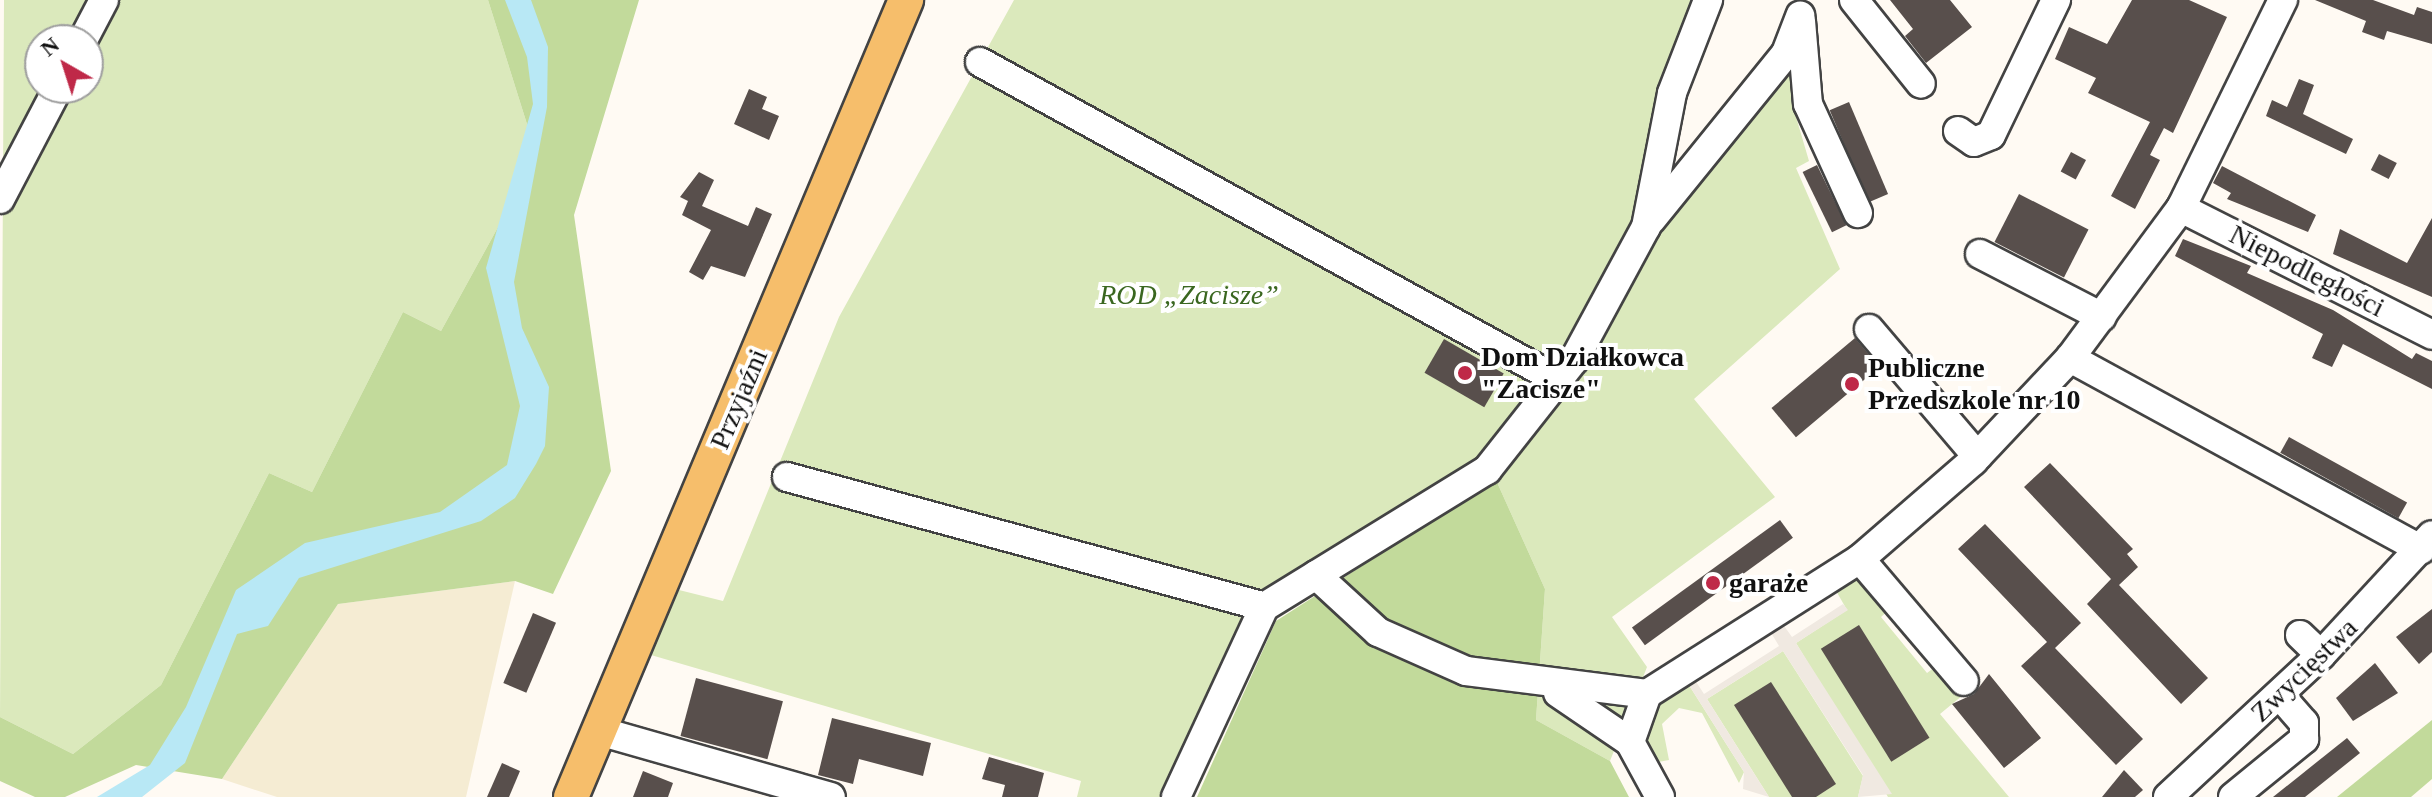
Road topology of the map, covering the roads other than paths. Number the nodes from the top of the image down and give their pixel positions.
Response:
1 (104, 0) edge
2 (906, 0) edge
3 (1708, 0) edge
4 (1854, 0) edge
5 (2056, 0) edge
6 (2272, 3) edge
7 (1800, 8) edge
8 (91, 24) edge
9 (980, 62) dead end
10 (1921, 84) dead end
11 (50, 104) edge
12 (1958, 131) dead end
13 (0, 199) edge
14 (2181, 208) junction
15 (1858, 213) dead end
16 (1646, 227) junction
17 (1980, 254) dead end
18 (2102, 317) junction
19 (1869, 329) dead end
20 (2432, 335) edge
21 (2070, 358) junction
22 (1558, 380) junction
23 (1977, 456) junction
24 (787, 477) dead end
25 (2427, 542) edge
26 (1860, 559) junction
27 (1316, 575) junction
28 (1264, 607) junction
29 (2300, 635) dead end
30 (2321, 655) junction
31 (1964, 681) dead end
32 (1542, 684) junction
33 (1647, 694) junction
34 (2280, 695) junction
35 (599, 731) junction
36 (1630, 742) junction
37 (571, 797) edge
38 (831, 797) edge
39 (1176, 797) edge
40 (1660, 797) edge
41 (2168, 797) edge
42 (2233, 797) edge

1 - 8 street
2 - 35 main road, Przyjaźni
3 - 16 street
4 - 10 street
5 - 12 street
6 - 14 street
7 - 15 street
7 - 16 street
9 - 22 street
11 - 13 street
14 - 18 street
14 - 20 street, Niepodległości
16 - 22 street
17 - 18 street
18 - 21 street
19 - 23 street
21 - 23 street
21 - 25 street
22 - 27 street
23 - 26 street
24 - 28 street
25 - 30 street, Zwycięstwa
26 - 31 street
26 - 33 street
27 - 28 street
27 - 32 street
28 - 39 street
29 - 30 street
30 - 34 street, Zwycięstwa
32 - 33 street
32 - 36 street
33 - 36 street
34 - 41 street, Zwycięstwa
34 - 42 street
35 - 37 main road, Przyjaźni
35 - 38 street
36 - 40 street

